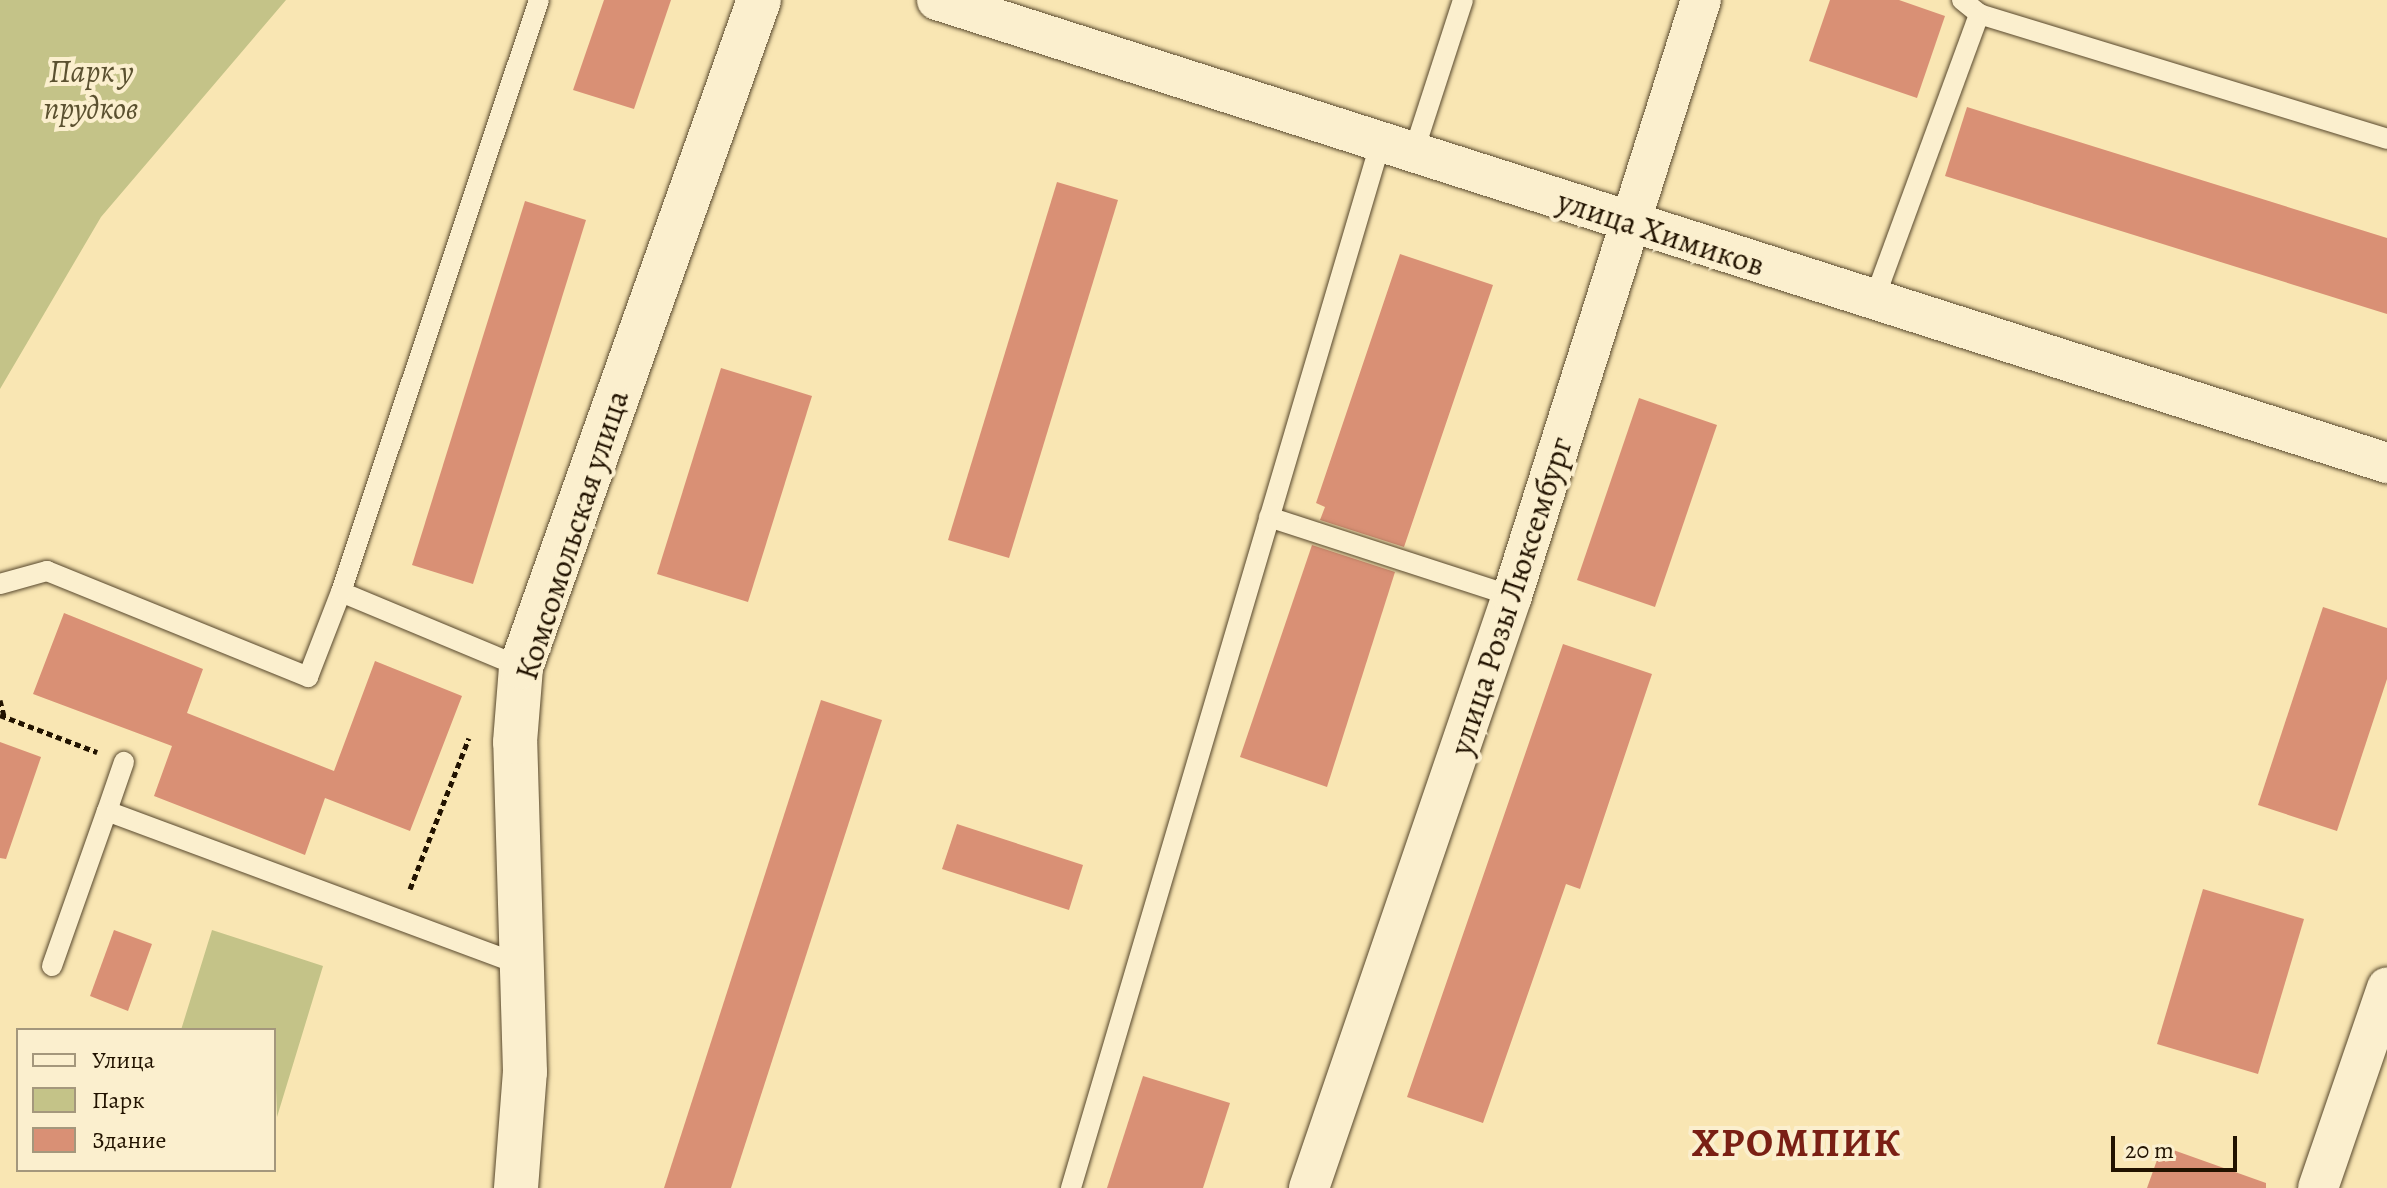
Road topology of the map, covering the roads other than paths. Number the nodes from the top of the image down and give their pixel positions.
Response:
1 (539, 0) edge
2 (759, 0) edge
3 (937, 0) edge
4 (1463, 0) edge
5 (1701, 0) edge
6 (1962, 0) edge
7 (1979, 14) junction
8 (2387, 139) edge
9 (1396, 149) junction
10 (1633, 224) junction
11 (1874, 300) junction
12 (2387, 463) edge
13 (1269, 517) junction
14 (0, 584) edge
15 (341, 592) junction
16 (1512, 596) junction
17 (521, 667) junction
18 (124, 762) road end
19 (107, 811) junction
20 (522, 965) junction
21 (52, 966) dead end
22 (2387, 988) edge
23 (516, 1188) edge
24 (1071, 1188) edge
25 (1309, 1188) edge
26 (2318, 1188) edge

1 - 15 lane
2 - 17 street, Комсомольская улица
3 - 9 street, улица Химиков
4 - 9 lane
5 - 10 street, улица Розы Люксембург
6 - 7 lane
7 - 8 lane
7 - 11 lane
9 - 10 street, улица Химиков
9 - 13 lane
10 - 11 street, улица Химиков
10 - 16 street, улица Розы Люксембург
11 - 12 street, улица Химиков
13 - 16 lane
13 - 24 lane
14 - 15 lane
15 - 17 lane
16 - 25 street, улица Розы Люксембург
17 - 20 street, Комсомольская улица
18 - 19 lane
19 - 20 lane
19 - 21 lane
20 - 23 street, Комсомольская улица
22 - 26 street

